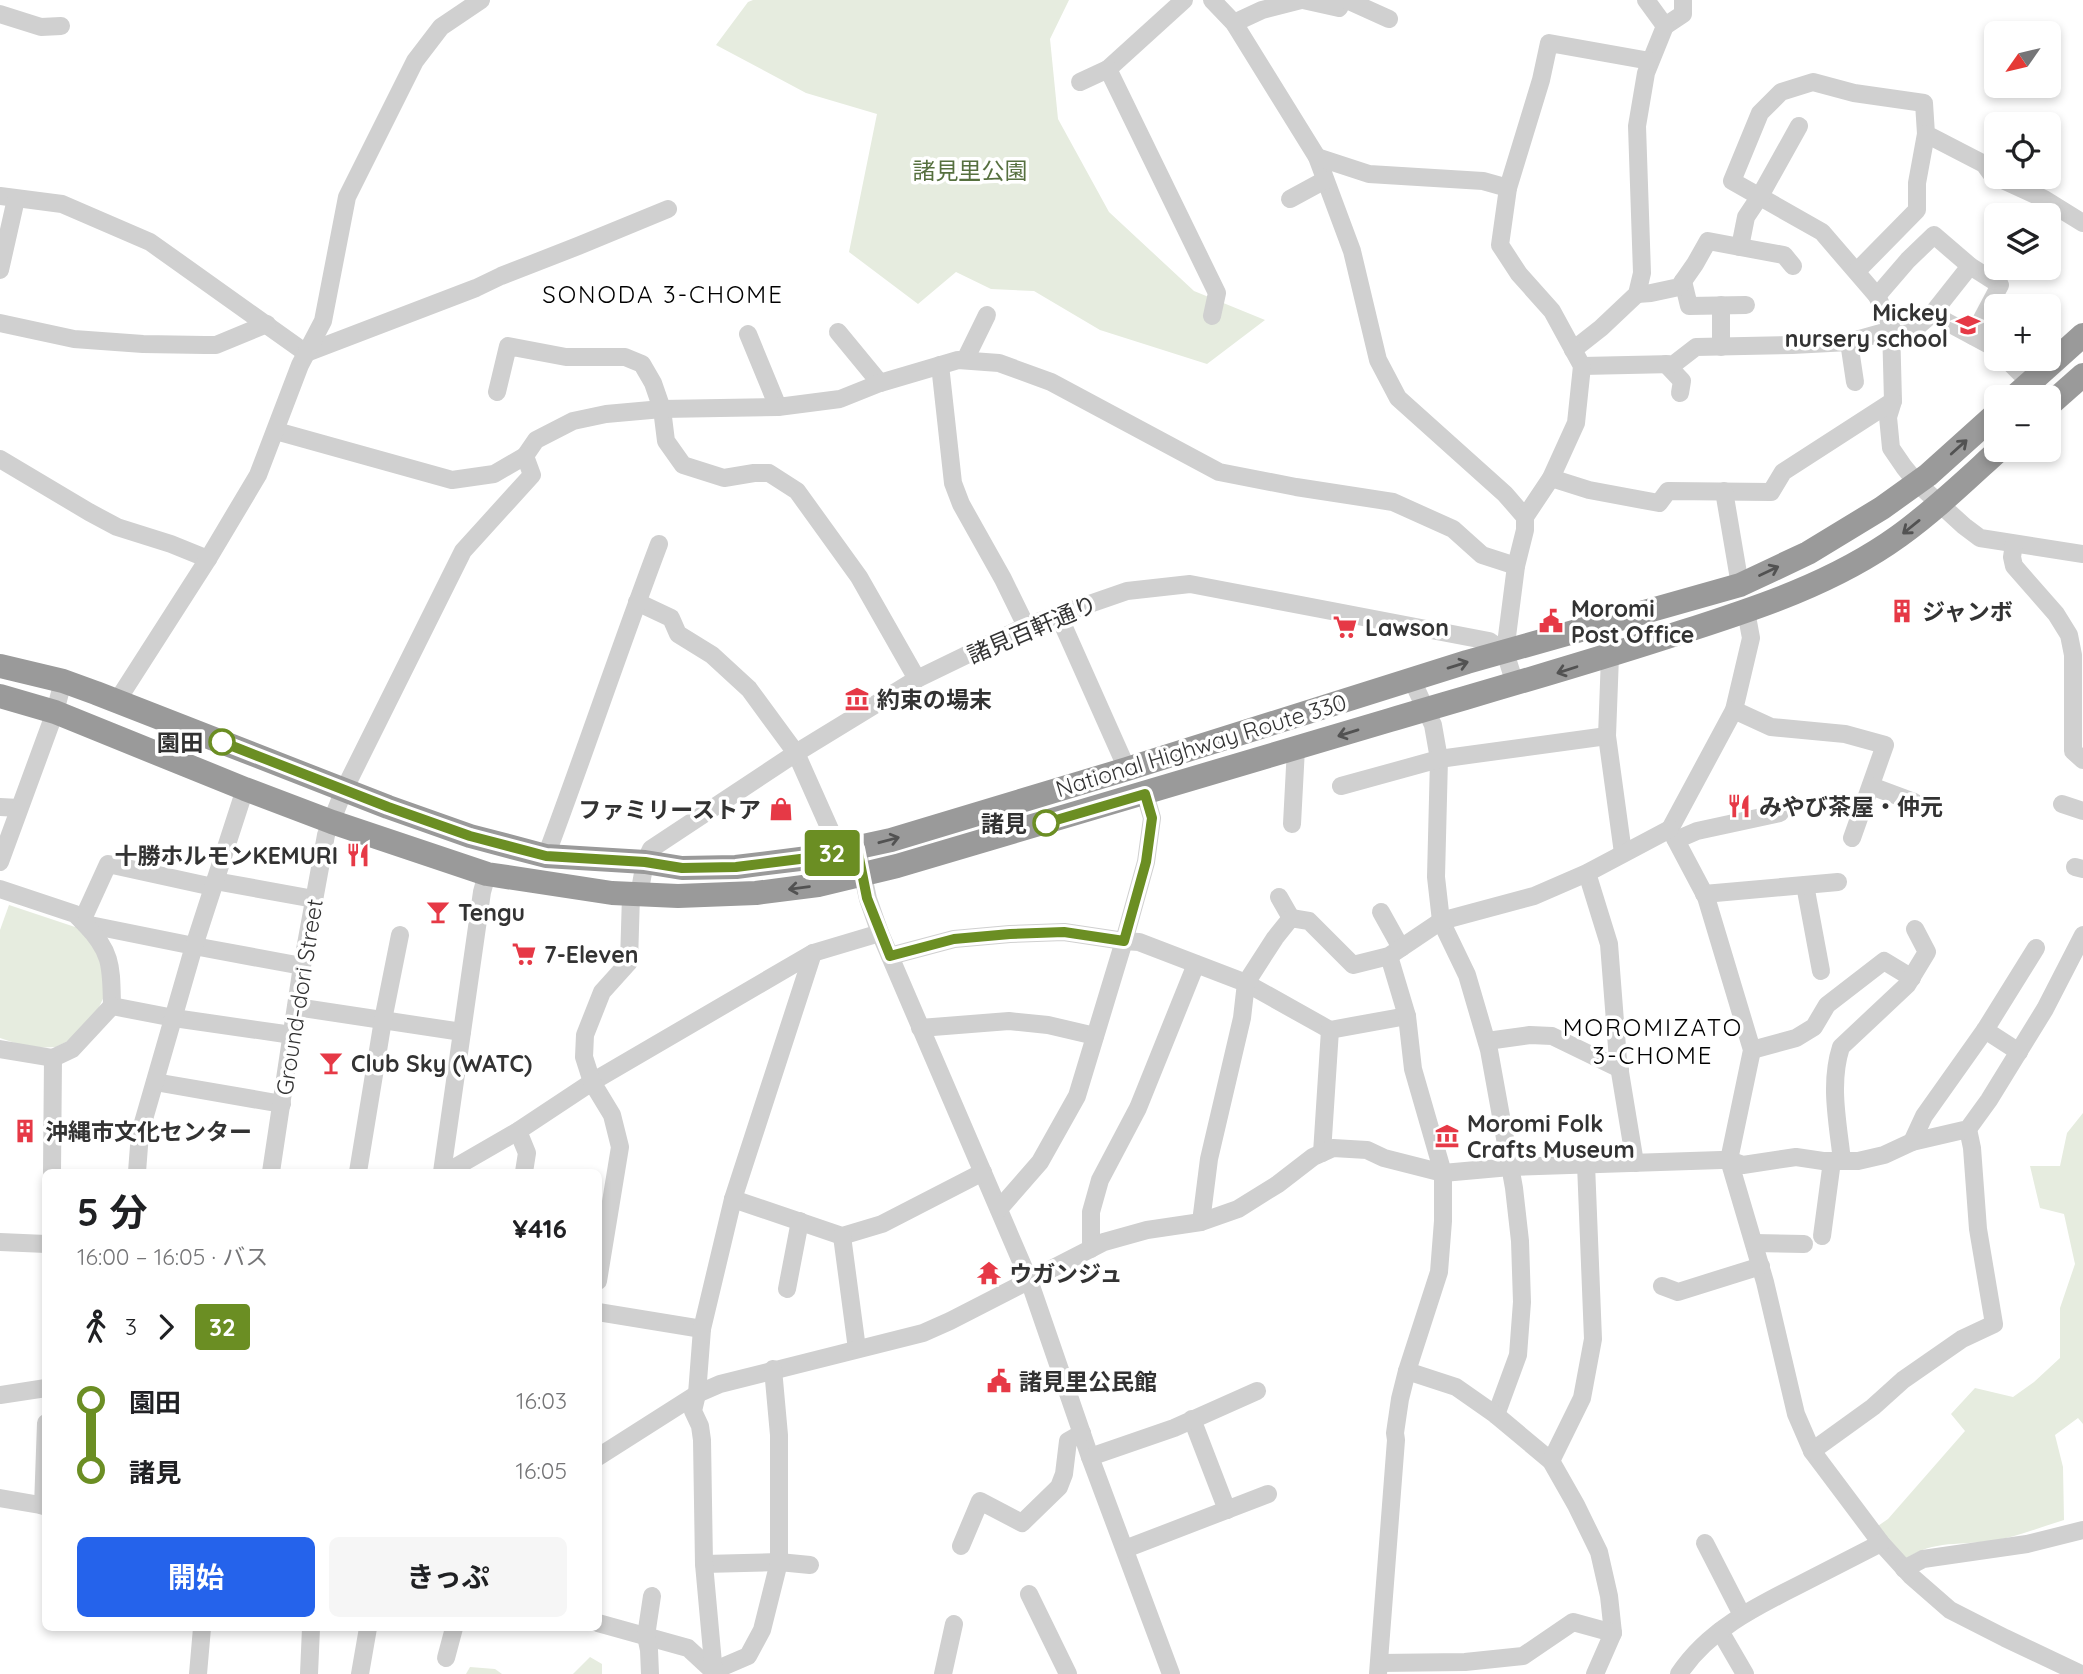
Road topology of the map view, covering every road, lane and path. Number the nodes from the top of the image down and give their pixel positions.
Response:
1 (481, 0) edge
2 (1184, 0) edge
3 (1212, 0) edge
4 (1302, 0) edge
5 (1345, 0) edge
6 (1646, 0) edge
7 (1683, 0) edge
8 (0, 14) edge
9 (1389, 19) dead end
10 (1234, 23) junction
11 (61, 26) dead end
12 (1665, 26) junction
13 (1650, 61) junction
14 (1108, 69) junction
15 (1080, 82) dead end
16 (1799, 126) dead end
17 (1926, 134) junction
18 (1317, 157) junction
19 (1325, 180) junction
20 (1508, 188) junction
21 (1760, 196) junction
22 (8, 198) edge
23 (1290, 199) dead end
24 (668, 209) dead end
25 (2083, 223) edge
26 (1740, 247) junction
27 (1793, 266) dead end
28 (1970, 266) junction
29 (0, 270) edge
30 (1857, 271) junction
31 (1683, 281) junction
32 (1637, 293) junction
33 (1877, 296) junction
34 (1721, 305) junction
35 (1746, 305) dead end
36 (1932, 314) junction
37 (987, 315) dead end
38 (1212, 316) dead end
39 (0, 323) edge
40 (267, 324) junction
41 (838, 332) dead end
42 (748, 334) dead end
43 (1890, 335) junction
44 (1973, 335) junction
45 (2083, 335) edge
46 (1984, 341) edge
47 (1849, 342) junction
48 (1721, 347) junction
49 (1573, 350) junction
50 (306, 353) junction
51 (965, 360) junction
52 (1666, 364) junction
53 (940, 365) junction
54 (1582, 366) junction
55 (2083, 375) edge
56 (1855, 382) dead end
57 (880, 383) junction
58 (2028, 385) edge
59 (497, 393) dead end
60 (1680, 393) dead end
61 (2061, 394) edge
62 (1893, 401) junction
63 (778, 407) junction
64 (662, 409) junction
65 (1984, 424) edge
66 (276, 431) junction
67 (525, 456) junction
68 (0, 459) edge
69 (1985, 462) edge
70 (1551, 478) junction
71 (1917, 483) junction
72 (1724, 491) junction
73 (1939, 503) junction
74 (1525, 517) junction
75 (659, 544) dead end
76 (2014, 544) junction
77 (2083, 554) edge
78 (208, 559) junction
79 (1516, 566) junction
80 (1740, 585) junction
81 (637, 602) junction
82 (1746, 611) junction
83 (1058, 614) junction
84 (1026, 626) junction
85 (1505, 652) junction
86 (1610, 656) junction
87 (0, 666) edge
88 (917, 679) junction
89 (1412, 680) junction
90 (63, 681) junction
91 (1515, 684) junction
92 (0, 696) edge
93 (117, 701) junction
94 (1427, 710) junction
95 (1734, 710) junction
96 (55, 712) junction
97 (1607, 736) junction
98 (1296, 748) junction
99 (796, 753) junction
100 (1439, 759) junction
101 (2083, 760) edge
102 (1127, 769) junction
103 (1341, 786) dead end
104 (1871, 786) junction
105 (245, 789) junction
106 (344, 790) junction
107 (1145, 794) junction
108 (1914, 802) dead end
109 (2062, 804) dead end
110 (0, 807) edge
111 (19, 808) junction
112 (2083, 811) edge
113 (1780, 813) dead end
114 (332, 822) junction
115 (1292, 824) dead end
116 (1673, 835) junction
117 (1853, 838) dead end
118 (848, 850) junction
119 (1623, 853) junction
120 (546, 856) junction
121 (0, 862) edge
122 (645, 862) junction
123 (1587, 873) junction
124 (487, 874) junction
125 (862, 875) junction
126 (1838, 882) dead end
127 (214, 884) junction
128 (1805, 885) junction
129 (0, 889) edge
130 (1704, 894) junction
131 (635, 895) junction
132 (1279, 897) dead end
133 (314, 899) junction
134 (1381, 912) dead end
135 (1290, 918) junction
136 (1441, 921) junction
137 (84, 922) junction
138 (1915, 929) dead end
139 (880, 933) junction
140 (400, 935) dead end
141 (2083, 935) edge
142 (1124, 941) junction
143 (194, 946) junction
144 (2036, 948) dead end
145 (1395, 952) junction
146 (813, 953) junction
147 (890, 956) junction
148 (1196, 964) junction
149 (302, 966) junction
150 (1821, 971) dead end
151 (1912, 978) junction
152 (1246, 983) junction
153 (112, 1006) junction
154 (296, 1007) junction
155 (1406, 1016) junction
156 (174, 1017) junction
157 (383, 1020) junction
158 (920, 1028) junction
159 (1330, 1030) junction
160 (1985, 1030) junction
161 (462, 1032) junction
162 (292, 1035) junction
163 (1096, 1036) junction
164 (1487, 1041) junction
165 (0, 1049) edge
166 (1752, 1050) junction
167 (2019, 1052) junction
168 (53, 1058) junction
169 (1620, 1069) junction
170 (155, 1082) junction
171 (593, 1082) junction
172 (282, 1104) junction
173 (1968, 1129) junction
174 (519, 1131) junction
175 (1912, 1142) junction
176 (1322, 1153) junction
177 (1729, 1160) junction
178 (1837, 1161) junction
179 (1635, 1163) junction
180 (1586, 1164) junction
181 (1510, 1167) junction
182 (52, 1169) edge
183 (137, 1169) edge
184 (271, 1169) edge
185 (358, 1169) edge
186 (444, 1169) edge
187 (449, 1169) edge
188 (524, 1169) edge
189 (983, 1172) junction
190 (1443, 1173) junction
191 (733, 1199) junction
192 (999, 1209) junction
193 (800, 1222) junction
194 (1201, 1222) junction
195 (842, 1236) junction
196 (1822, 1236) dead end
197 (0, 1242) edge
198 (1754, 1243) junction
199 (42, 1244) edge
200 (1804, 1244) dead end
201 (1091, 1249) junction
202 (602, 1257) edge
203 (1760, 1266) junction
204 (1029, 1280) junction
205 (1662, 1286) dead end
206 (787, 1289) dead end
207 (602, 1313) edge
208 (702, 1329) junction
209 (857, 1349) junction
210 (773, 1369) junction
211 (1407, 1371) junction
212 (42, 1389) edge
213 (1257, 1391) dead end
214 (697, 1394) junction
215 (0, 1395) edge
216 (1496, 1415) junction
217 (1192, 1419) junction
218 (1082, 1433) junction
219 (1812, 1451) junction
220 (602, 1454) edge
221 (1090, 1457) junction
222 (1551, 1461) junction
223 (1268, 1494) dead end
224 (0, 1499) edge
225 (42, 1506) edge
226 (1227, 1510) junction
227 (2083, 1530) edge
228 (1705, 1543) dead end
229 (1881, 1543) junction
230 (961, 1546) dead end
231 (1125, 1549) junction
232 (779, 1562) junction
233 (704, 1564) junction
234 (810, 1565) dead end
235 (1905, 1569) junction
236 (1030, 1594) dead end
237 (652, 1596) dead end
238 (1742, 1615) junction
239 (602, 1624) edge
240 (954, 1624) dead end
241 (202, 1631) edge
242 (311, 1631) edge
243 (367, 1631) edge
244 (453, 1631) edge
245 (1720, 1631) junction
246 (1614, 1633) junction
247 (646, 1636) junction
248 (446, 1658) dead end
249 (1379, 1669) edge
250 (713, 1672) edge
251 (198, 1674) edge
252 (309, 1674) edge
253 (360, 1674) edge
254 (650, 1674) edge
255 (943, 1674) edge
256 (1068, 1674) edge
257 (1171, 1674) edge
258 (1595, 1674) edge
259 (1679, 1674) edge
260 (1745, 1674) edge
261 (2081, 1674) edge

1 - 50 street
2 - 14 street
3 - 10 street
4 - 5 street
4 - 10 street
5 - 9 street
6 - 12 street
7 - 12 street
8 - 11 street
10 - 18 street
12 - 13 street
13 - 20 street
13 - 32 street
14 - 15 street
14 - 38 street
16 - 21 street
17 - 21 street
17 - 25 street
17 - 30 street
18 - 19 street
18 - 20 street
19 - 23 street
19 - 74 street
20 - 49 street
21 - 26 street
21 - 30 street
22 - 29 street
22 - 40 street
24 - 50 street
26 - 27 street
26 - 31 street
28 - 33 street
28 - 36 street
28 - 44 street
30 - 33 street
31 - 32 street
31 - 34 street
32 - 49 street
33 - 43 street
34 - 35 street
34 - 48 street
36 - 43 street
36 - 44 street
37 - 51 street
39 - 40 street
40 - 50 street
41 - 57 street
42 - 63 street
43 - 47 street
43 - 62 street
44 - 46 street
45 - 58 highway
47 - 48 street
47 - 56 street
48 - 52 street
49 - 54 street
50 - 66 street
51 - 53 street
51 - 79 street
52 - 54 street
52 - 60 street
53 - 57 street
53 - 84 street
54 - 70 street
55 - 61 highway
57 - 63 street
59 - 64 street
62 - 71 street
62 - 72 street
63 - 64 street
64 - 67 street
64 - 88 street
71 -> 65 highway, National Highway Route 330
66 - 67 street
66 - 78 street
67 - 106 street, Ground-dori Street
68 - 78 street
69 - 73 highway, National Highway Route 330
70 - 72 street
70 - 74 street
71 - 73 street
80 -> 71 highway, National Highway Route 330
72 - 80 street
73 - 76 street
73 -> 82 highway, National Highway Route 330
74 - 79 street
75 - 81 street
76 - 77 street
76 - 101 street
78 - 93 street
79 - 85 street
80 - 85 highway, National Highway Route 330
81 - 99 street
81 - 120 street
82 - 86 highway, National Highway Route 330
82 - 95 street
83 - 84 street, 諸見百軒通り
83 - 85 street, 諸見百軒通り
83 - 102 street
84 - 88 street, 諸見百軒通り
89 -> 85 highway, National Highway Route 330
85 - 91 street
86 -> 91 highway, National Highway Route 330
86 - 97 street
87 - 90 highway, National Highway Route 330
88 - 99 street, 諸見百軒通り
89 - 94 street
89 - 102 highway, National Highway Route 330
90 - 93 highway, National Highway Route 330
90 - 96 street
91 - 94 highway, National Highway Route 330
92 - 96 highway, National Highway Route 330
93 - 106 highway, National Highway Route 330
94 -> 98 highway, National Highway Route 330
94 - 100 street
95 - 104 street
95 - 116 street
96 - 105 highway, National Highway Route 330
96 - 111 street
97 - 100 street
97 - 119 street
98 - 107 highway, National Highway Route 330
98 - 115 street
99 - 118 street
99 - 122 street, 諸見百軒通り
100 - 103 street
100 - 136 street
118 -> 102 highway, National Highway Route 330
104 - 108 street
104 - 117 street
105 - 114 highway, National Highway Route 330
105 - 127 street
106 - 114 street, Ground-dori Street
106 - 120 highway, National Highway Route 330
107 - 125 highway, National Highway Route 330
107 - 142 street
109 - 112 street
110 - 111 street
111 - 121 street
113 - 116 street
114 - 124 highway, National Highway Route 330
114 - 133 street, Ground-dori Street
116 - 119 street
116 - 130 street
118 - 122 highway, National Highway Route 330
118 - 125 street
119 - 123 street
120 - 122 highway, National Highway Route 330
122 - 131 street
123 - 136 street
123 - 169 street
124 - 131 highway, National Highway Route 330
124 - 161 street
125 -> 131 highway, National Highway Route 330
125 - 139 street
126 - 128 street
127 - 133 street
127 - 137 street
127 - 143 street
128 - 130 street
128 - 150 street
129 - 137 street
130 - 166 street
131 - 171 street
132 - 135 street
133 - 149 street, Ground-dori Street
134 - 145 street
135 - 145 street
135 - 152 street
136 - 145 street
136 - 164 street
137 - 143 street
137 - 153 street
138 - 151 street
139 - 146 street
139 - 147 street
140 - 157 street
141 - 167 street
142 - 147 street
142 - 148 street
142 - 163 street
143 - 149 street
143 - 156 street
144 - 160 street
145 - 155 street
146 - 171 street
146 - 191 street
147 - 158 street
148 - 152 street
148 - 201 street
149 - 154 street, Ground-dori Street
151 - 166 street
151 - 178 street
152 - 159 street
152 - 194 street
153 - 156 street
153 - 168 street
154 - 157 street
154 - 162 street, Ground-dori Street
155 - 159 street
155 - 190 street
156 - 162 street
156 - 170 street
157 - 161 street
157 - 185 street
158 - 163 street
158 - 189 street
159 - 176 street
160 - 167 street
160 - 175 street
161 - 186 street
162 - 172 street, Ground-dori Street
163 - 192 street
164 - 169 street
164 - 181 street
165 - 168 street
166 - 177 street
167 - 173 street
168 - 182 street
169 - 179 street
170 - 172 street
170 - 183 street
171 - 174 street
171 - 202 street
172 - 184 street, Ground-dori Street
173 - 175 street
173 - 219 street
174 - 187 street
174 - 188 street
175 - 178 street
176 - 190 street
176 - 194 street
177 - 178 street
177 - 179 street
177 - 198 street
178 - 196 street
179 - 180 street
180 - 181 street
180 - 222 street
181 - 190 street
181 - 216 street
189 - 192 street
189 - 195 street
190 - 211 street
191 - 193 street
191 - 208 street
192 - 204 street
193 - 195 street
193 - 206 street
194 - 201 street
195 - 209 street
197 - 199 street
198 - 200 street
198 - 203 street
201 - 204 street
203 - 205 street
203 - 219 street
204 - 209 street
204 - 218 street
207 - 208 street
208 - 214 street
209 - 210 street
210 - 214 street
210 - 232 street
211 - 216 street
211 - 249 street
212 - 215 street
213 - 217 street
214 - 220 street
214 - 233 street
216 - 222 street
217 - 221 street
217 - 226 street
218 - 221 street
218 - 230 street
219 - 229 street
221 - 231 street
222 - 246 street
223 - 226 street
224 - 225 street
226 - 231 street
227 - 235 street
228 - 238 street
229 - 235 street
229 - 238 street
231 - 257 street
232 - 233 street
232 - 234 street
232 - 250 street
233 - 250 street
235 - 261 street
236 - 256 street
237 - 247 street
238 - 245 street
239 - 247 street
240 - 255 street
241 - 251 street
242 - 252 street
243 - 253 street
244 - 248 street
245 - 259 street
245 - 260 street
246 - 249 street
246 - 258 street
247 - 250 street
247 - 254 street

